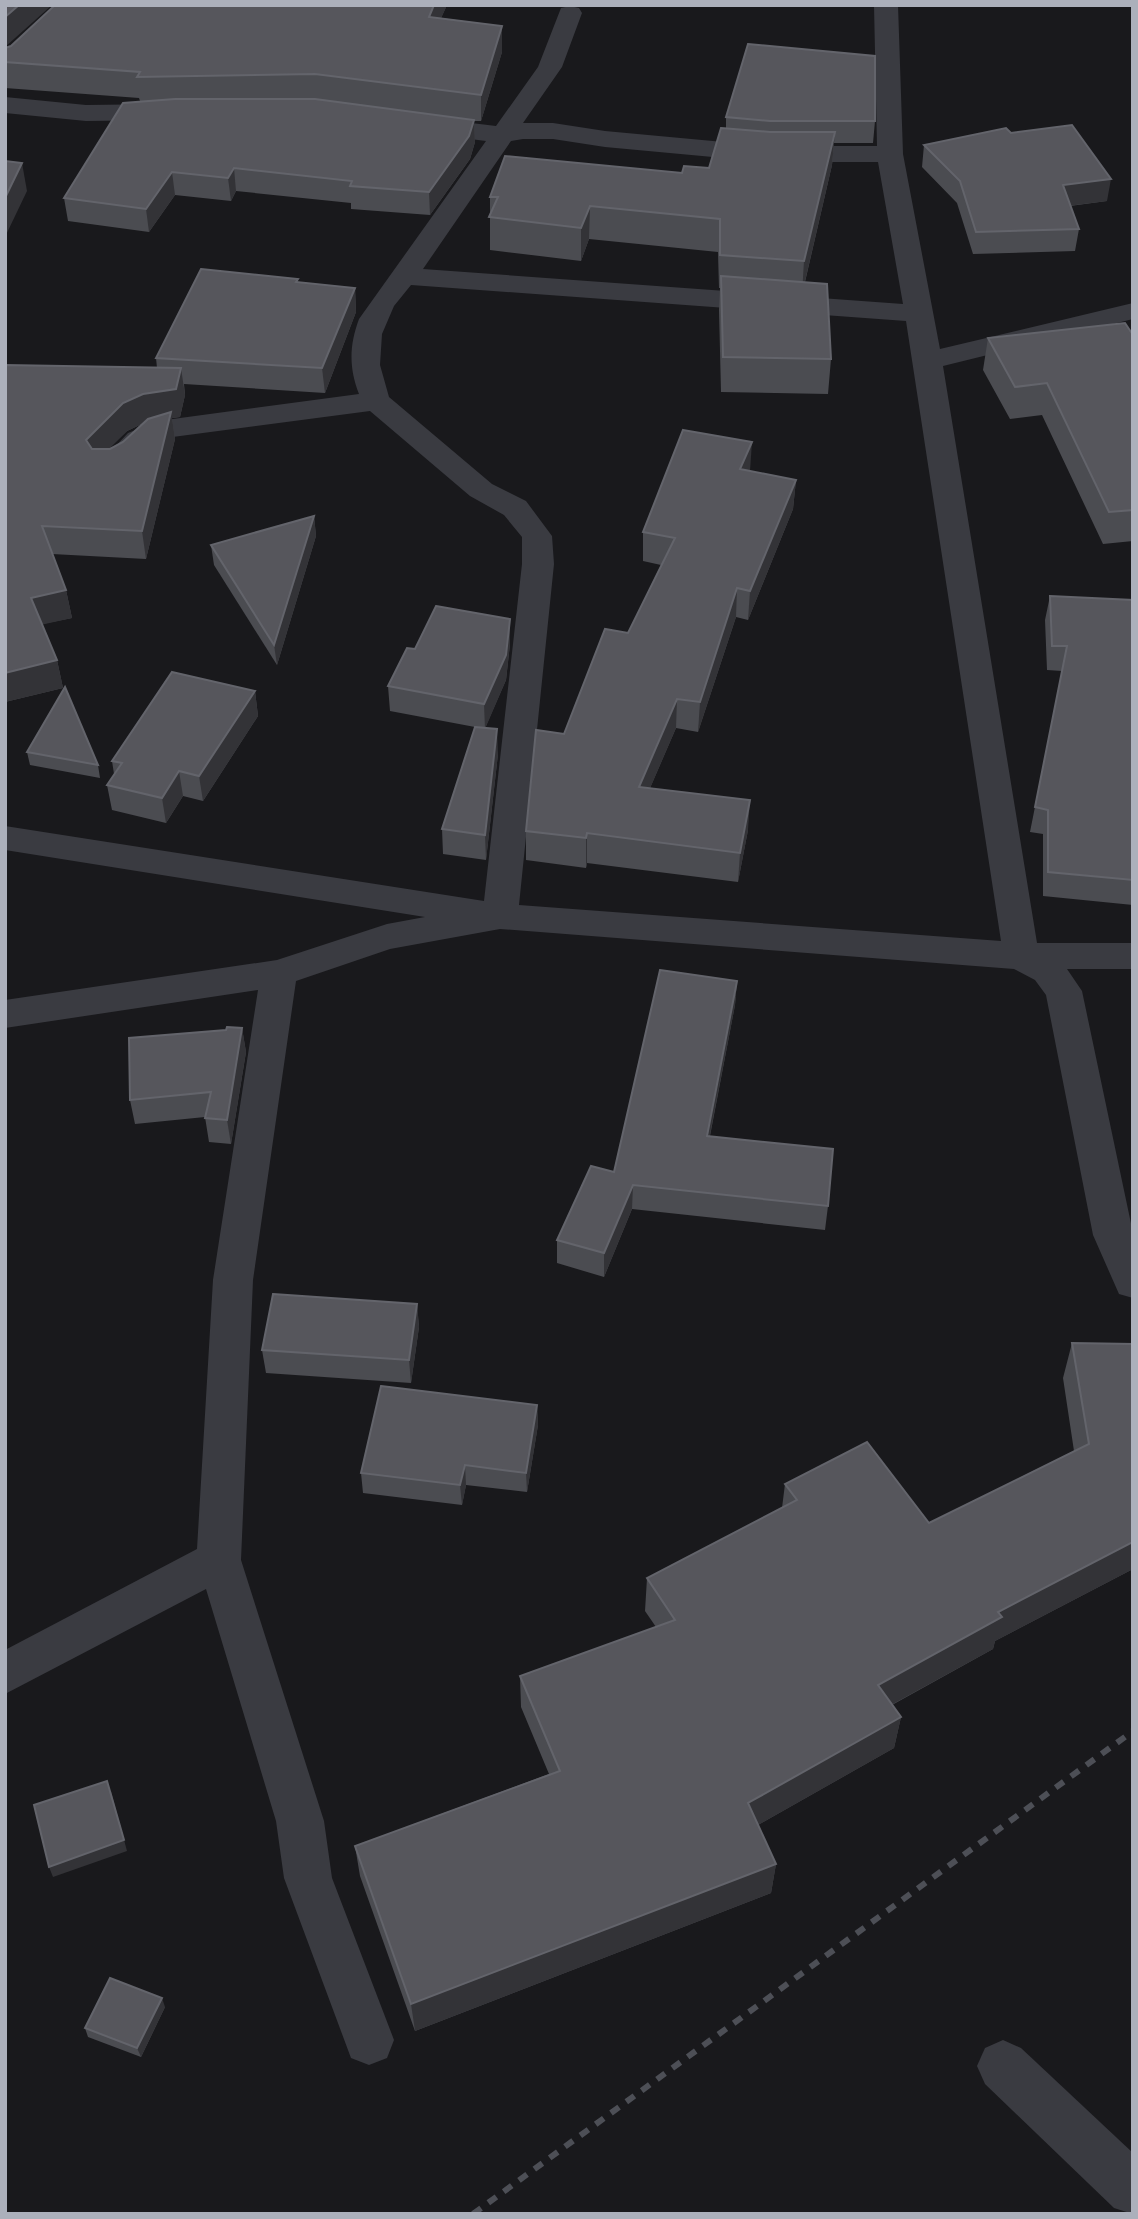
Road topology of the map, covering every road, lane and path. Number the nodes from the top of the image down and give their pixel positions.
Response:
1 (886, 5) edge
2 (570, 13) dead end
3 (5, 105) edge
4 (192, 111) edge
5 (396, 121) edge
6 (502, 135) junction
7 (890, 154) junction
8 (404, 276) junction
9 (1133, 311) edge
10 (920, 314) junction
11 (928, 361) junction
12 (376, 401) junction
13 (108, 468) edge
14 (5, 838) edge
15 (500, 916) junction
16 (1021, 956) junction
17 (1133, 957) edge
18 (279, 973) junction
19 (5, 1014) edge
20 (1133, 1282) edge
21 (219, 1560) junction
22 (5, 1673) edge
23 (369, 2040) dead end
24 (1003, 2066) dead end
25 (1133, 2189) edge

1 - 7 street
2 - 6 street
3 - 4 street
5 - 6 street
6 - 7 street
6 - 8 street
7 - 10 street
8 - 10 street
8 - 12 street
9 - 11 street
10 - 11 street
11 - 16 street
12 - 13 street
12 - 15 street
14 - 15 street
15 - 16 street
15 - 18 street
16 - 17 street
16 - 20 street
18 - 19 street
18 - 21 street
21 - 22 street
21 - 23 street
24 - 25 street

